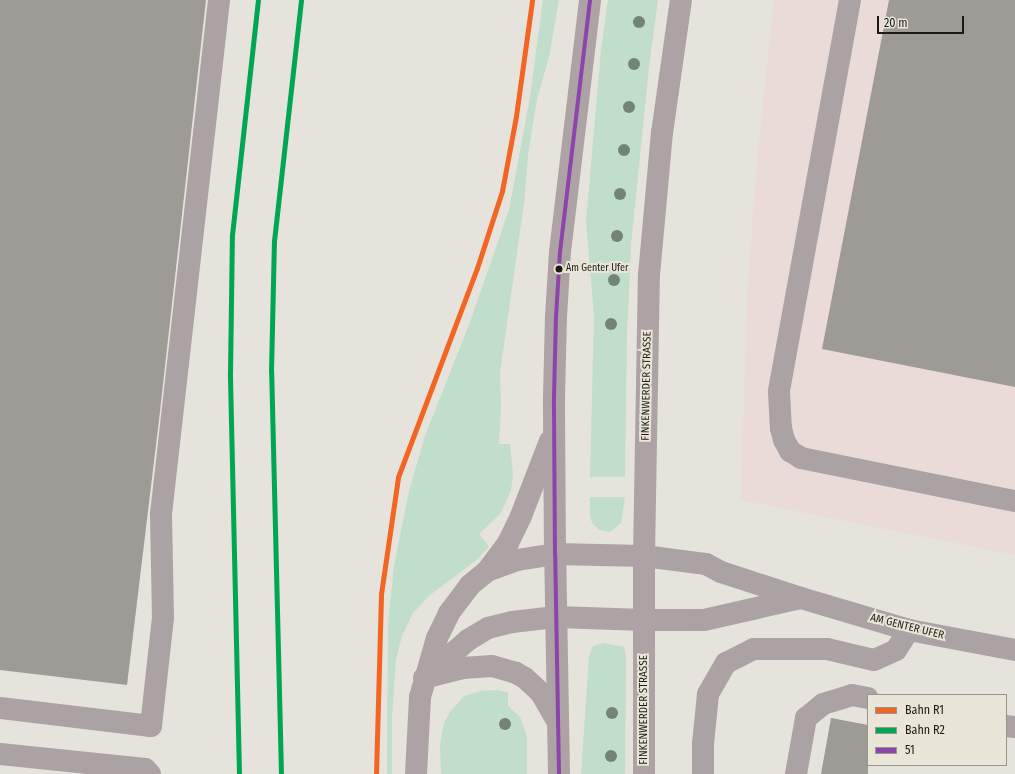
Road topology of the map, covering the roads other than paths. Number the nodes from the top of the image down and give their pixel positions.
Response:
1 (219, 0) edge
2 (590, 0) edge
3 (681, 0) edge
4 (850, 0) edge
5 (554, 430) junction
6 (1015, 501) edge
7 (555, 554) junction
8 (644, 556) junction
9 (487, 571) junction
10 (801, 598) junction
11 (556, 617) junction
12 (644, 620) junction
13 (909, 630) junction
14 (1015, 650) edge
15 (424, 678) junction
16 (867, 698) edge
17 (0, 708) edge
18 (559, 724) junction
19 (0, 754) edge
20 (150, 774) edge
21 (416, 774) edge
22 (559, 774) edge
23 (644, 774) edge
24 (703, 774) edge
25 (796, 774) edge

1 - 17 street
2 - 5 main road
3 - 8 main road, FINKENWERDER STRASSE
4 - 6 street
5 - 7 main road
5 - 9 main road
7 - 8 main road
7 - 9 main road
7 - 11 main road
8 - 10 street, AM GENTER UFER
8 - 12 main road, FINKENWERDER STRASSE
9 - 15 main road
10 - 12 street, AM GENTER UFER
10 - 13 street, AM GENTER UFER
11 - 12 main road
11 - 15 main road
11 - 18 main road
12 - 23 main road, FINKENWERDER STRASSE
13 - 14 street, AM GENTER UFER
13 - 24 street
15 - 18 main road
15 - 21 main road
16 - 25 street
18 - 22 main road
19 - 20 street

